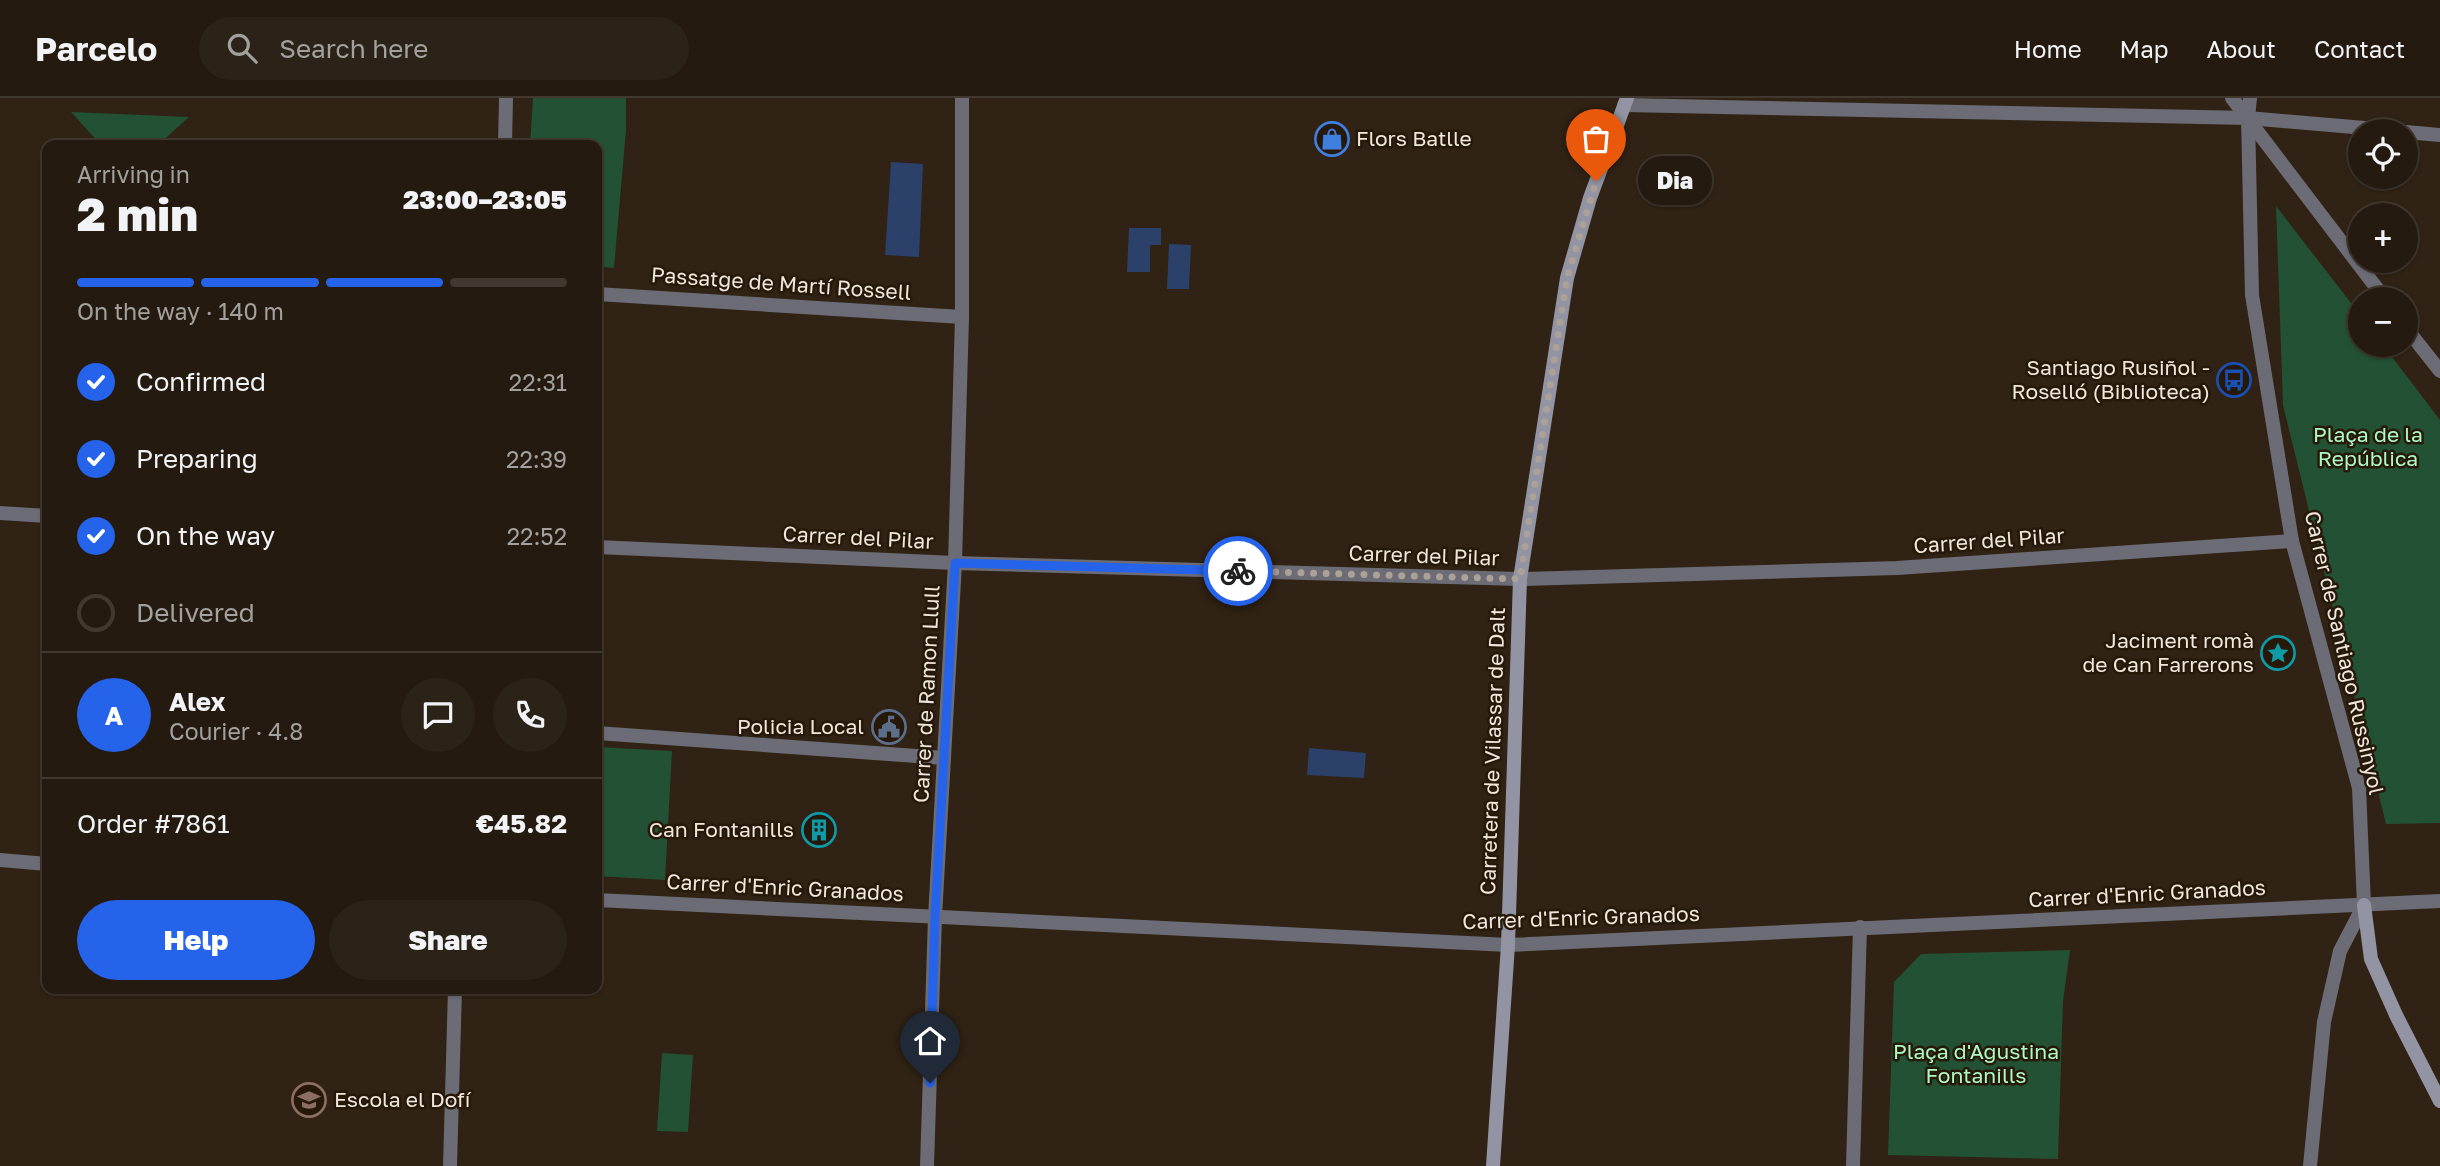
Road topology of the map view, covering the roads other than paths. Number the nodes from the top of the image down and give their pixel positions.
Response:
1 (506, 98) edge
2 (962, 98) edge
3 (2232, 98) edge
4 (2250, 98) edge
5 (1626, 102) edge
6 (2248, 118) junction
7 (2348, 127) edge
8 (2418, 133) edge
9 (2440, 135) edge
10 (505, 140) edge
11 (2376, 287) edge
12 (602, 294) edge
13 (962, 317) junction
14 (2418, 343) edge
15 (2440, 371) edge
16 (0, 513) edge
17 (42, 516) edge
18 (2292, 541) junction
19 (602, 547) edge
20 (955, 563) junction
21 (1520, 579) junction
22 (602, 733) edge
23 (944, 758) junction
24 (0, 860) edge
25 (42, 864) edge
26 (602, 900) edge
27 (2440, 901) edge
28 (2364, 905) junction
29 (935, 917) junction
30 (1860, 927) junction
31 (1508, 945) junction
32 (455, 994) edge
33 (2440, 1101) edge
34 (450, 1166) edge
35 (927, 1166) edge
36 (1493, 1166) edge
37 (1853, 1166) edge
38 (2309, 1166) edge

1 - 10 street
2 - 13 street, Carrer de Ramon Llull
3 - 6 street
4 - 6 street, Carrer de Santiago Russinyol
5 - 6 street
5 - 21 street, Carretera de Vilassar de Dalt
6 - 7 street
6 - 11 street
6 - 18 street, Carrer de Santiago Russinyol
8 - 9 street
12 - 13 street, Passatge de Martí Rossell
13 - 20 street, Carrer de Ramon Llull
14 - 15 street
16 - 17 street
18 - 21 street, Carrer del Pilar
18 - 28 street, Carrer de Santiago Russinyol
19 - 20 street, Carrer del Pilar
20 - 21 street, Carrer del Pilar
20 - 23 street, Carrer de Ramon Llull
21 - 31 street, Carretera de Vilassar de Dalt
22 - 23 street
23 - 29 street, Carrer de Ramon Llull
24 - 25 street
26 - 29 street, Carrer d'Enric Granados
27 - 28 street, Carrer d'Enric Granados
28 - 30 street, Carrer d'Enric Granados
28 - 33 street, Carrer de Santiago Russinyol
28 - 38 street
29 - 31 street, Carrer d'Enric Granados
29 - 35 street, Carrer de Ramon Llull
30 - 31 street, Carrer d'Enric Granados
30 - 37 street
31 - 36 street, Carretera de Vilassar de Dalt
32 - 34 street

